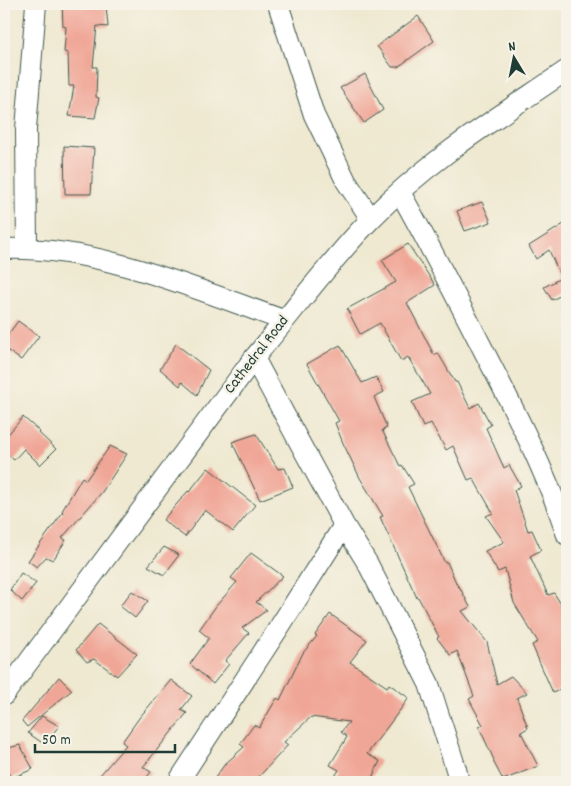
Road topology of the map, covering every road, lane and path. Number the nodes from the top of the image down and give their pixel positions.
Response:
1 (36, 4) edge
2 (278, 4) edge
3 (567, 70) edge
4 (400, 192) junction
5 (371, 219) junction
6 (27, 248) junction
7 (4, 249) edge
8 (283, 320) junction
9 (254, 358) junction
10 (344, 525) junction
11 (567, 535) edge
12 (4, 695) edge
13 (178, 782) edge
14 (459, 782) edge

1 - 6 street
2 - 5 street
3 - 4 street, Cathedral Road
4 - 5 street, Cathedral Road
4 - 11 street
5 - 8 street, Cathedral Road
6 - 7 street
6 - 8 street
8 - 9 street, Cathedral Road
9 - 10 street
9 - 12 street, Cathedral Road
10 - 13 street
10 - 14 street

